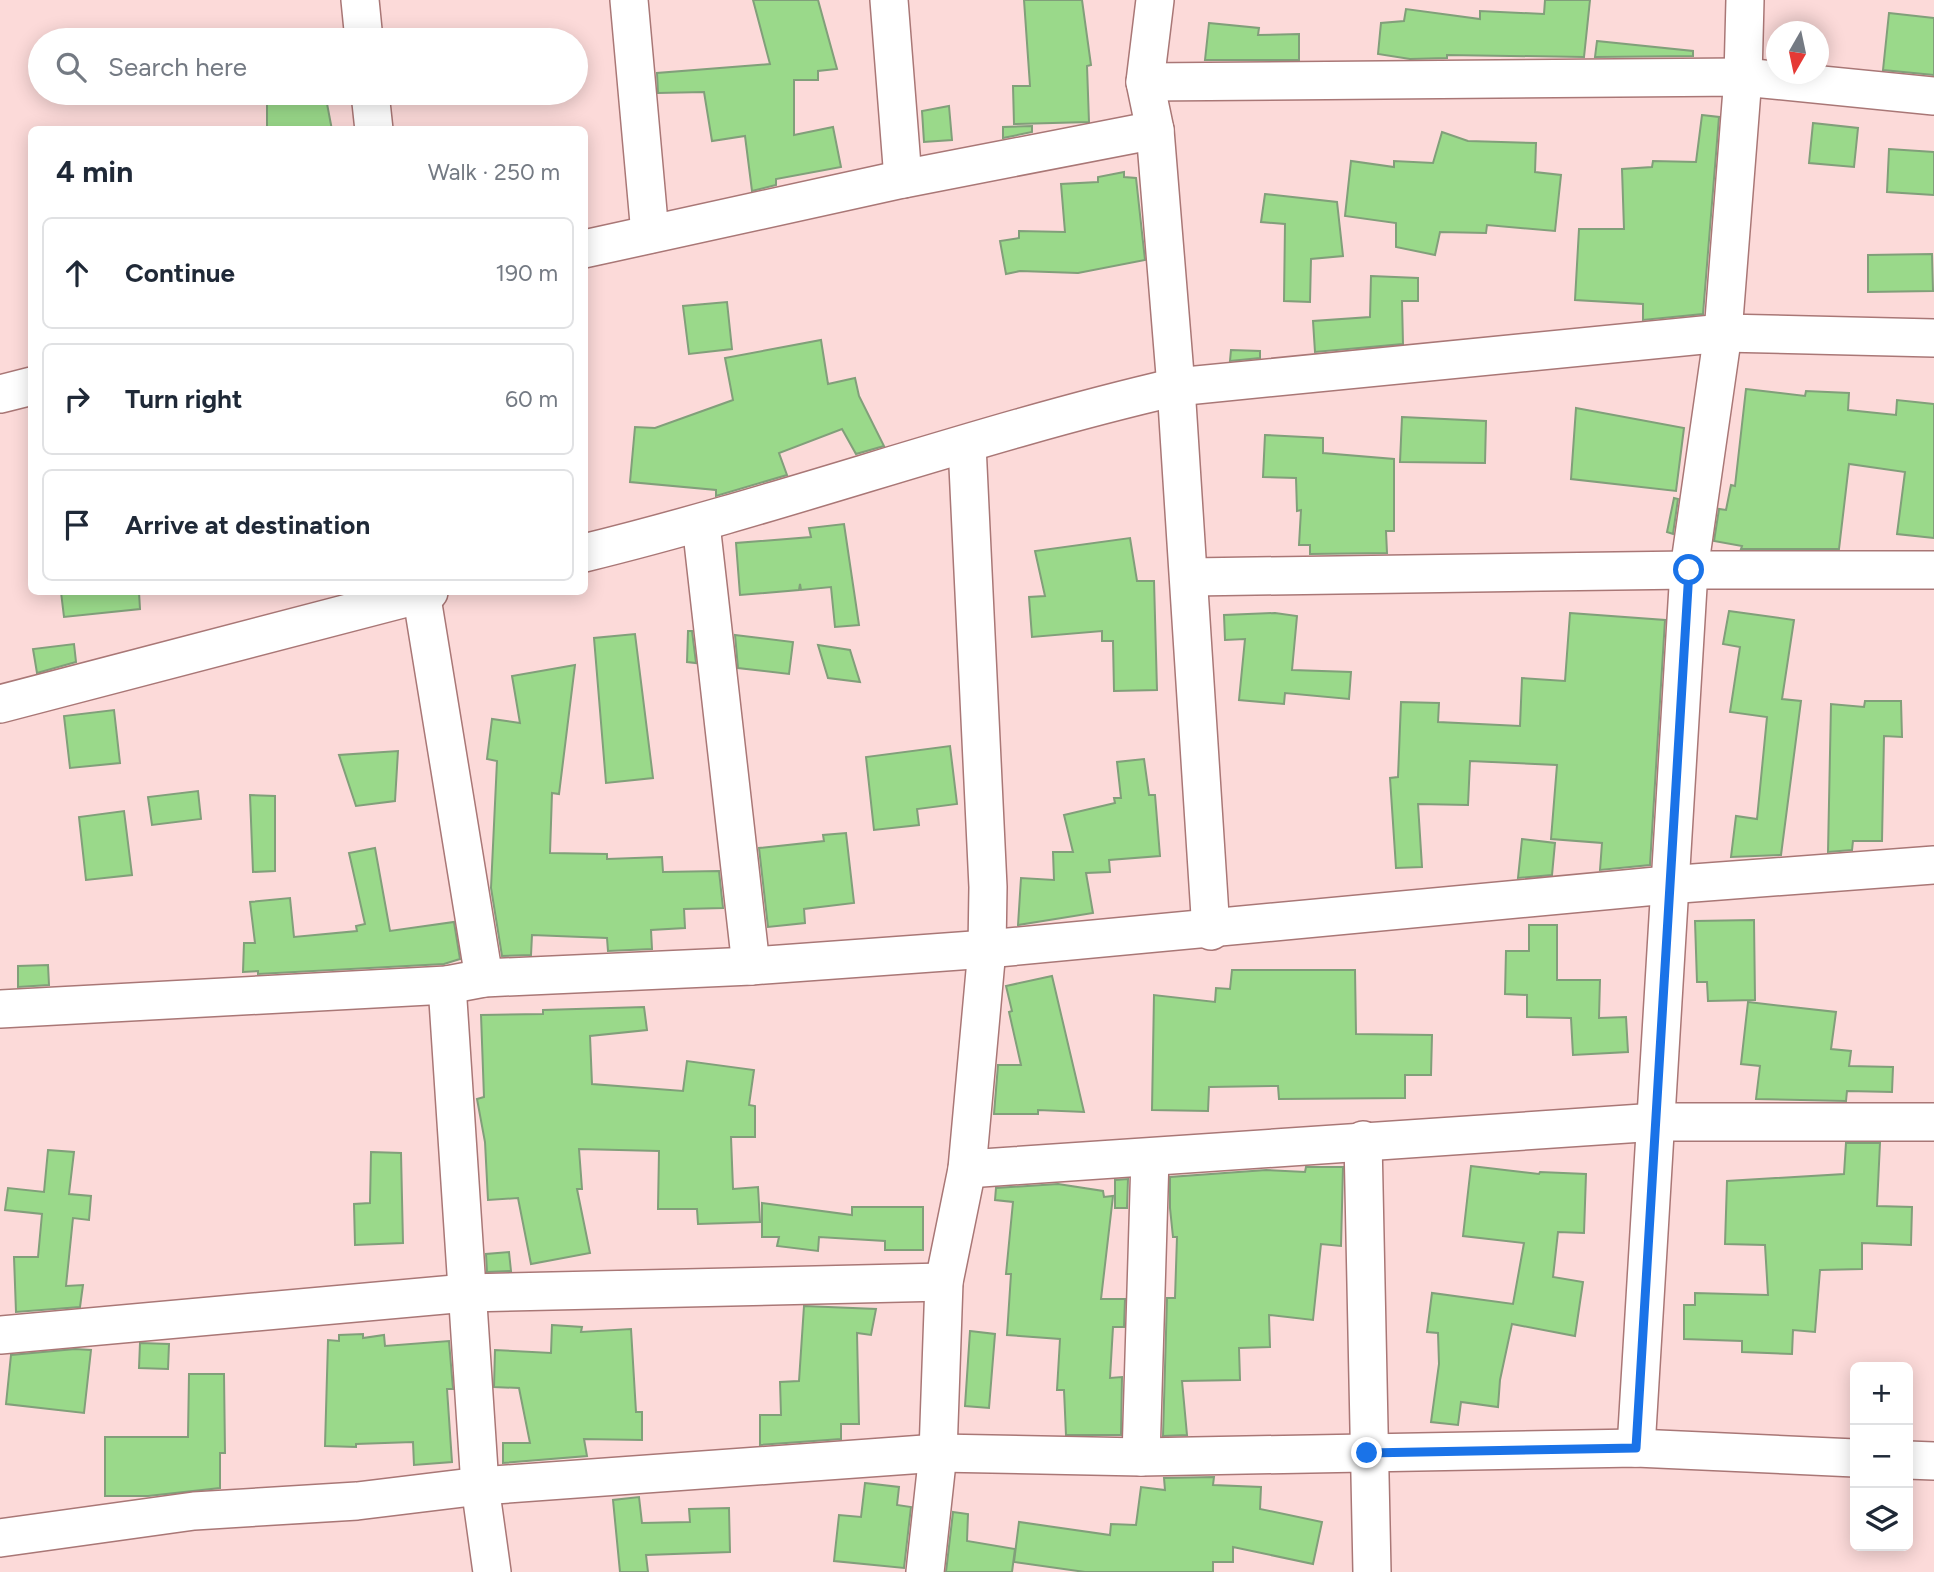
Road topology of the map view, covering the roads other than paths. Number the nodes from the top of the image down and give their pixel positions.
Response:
1 (360, 0) edge
2 (629, 0) edge
3 (889, 0) edge
4 (1155, 0) edge
5 (1745, 0) edge
6 (363, 28) edge
7 (1743, 77) junction
8 (1145, 82) junction
9 (1934, 96) edge
10 (371, 105) edge
11 (374, 126) edge
12 (1156, 130) junction
13 (903, 178) junction
14 (650, 234) junction
15 (588, 248) edge
16 (1723, 333) junction
17 (1934, 338) edge
18 (28, 387) edge
19 (1176, 387) junction
20 (0, 394) edge
21 (967, 445) junction
22 (701, 524) junction
23 (588, 552) edge
24 (1689, 570) junction
25 (1934, 570) edge
26 (1191, 577) junction
27 (413, 595) edge
28 (424, 595) edge
29 (0, 704) edge
30 (1934, 865) edge
31 (1667, 885) junction
32 (1212, 930) junction
33 (987, 949) junction
34 (751, 967) junction
35 (484, 978) junction
36 (447, 985) junction
37 (0, 1009) edge
38 (1657, 1122) junction
39 (1934, 1122) edge
40 (1363, 1140) junction
41 (1150, 1158) junction
42 (967, 1169) junction
43 (944, 1282) junction
44 (466, 1293) junction
45 (0, 1335) edge
46 (1636, 1448) junction
47 (938, 1453) junction
48 (1367, 1453) junction
49 (1141, 1457) junction
50 (1850, 1458) edge
51 (1913, 1460) edge
52 (1934, 1461) edge
53 (480, 1486) junction
54 (0, 1538) edge
55 (492, 1572) edge
56 (925, 1572) edge
57 (1372, 1572) edge

1 - 6 street
2 - 14 street
3 - 13 street
4 - 8 street
5 - 7 street
7 - 8 street
7 - 9 street
7 - 16 street
8 - 12 street
10 - 11 street
12 - 13 street
12 - 19 street
13 - 14 street
14 - 15 street
16 - 17 street
16 - 19 street
16 - 24 street
18 - 20 street
19 - 21 street
19 - 26 street
21 - 22 street
21 - 33 street
22 - 23 street
22 - 34 street
24 - 25 street
24 - 26 street
24 - 31 street
26 - 32 street
27 - 29 street
28 - 35 street
30 - 31 street
31 - 32 street
31 - 38 street
32 - 33 street
33 - 34 street
33 - 42 street
34 - 35 street
35 - 36 street
36 - 37 street
36 - 44 street
38 - 39 street
38 - 40 street
38 - 46 street
40 - 41 street
40 - 48 street
41 - 42 street
41 - 49 street
42 - 43 street
43 - 44 street
43 - 47 street
44 - 45 street
44 - 53 street
46 - 48 street
46 - 50 street
47 - 49 street
47 - 53 street
47 - 56 street
48 - 49 street
48 - 57 street
51 - 52 street
53 - 54 street
53 - 55 street

